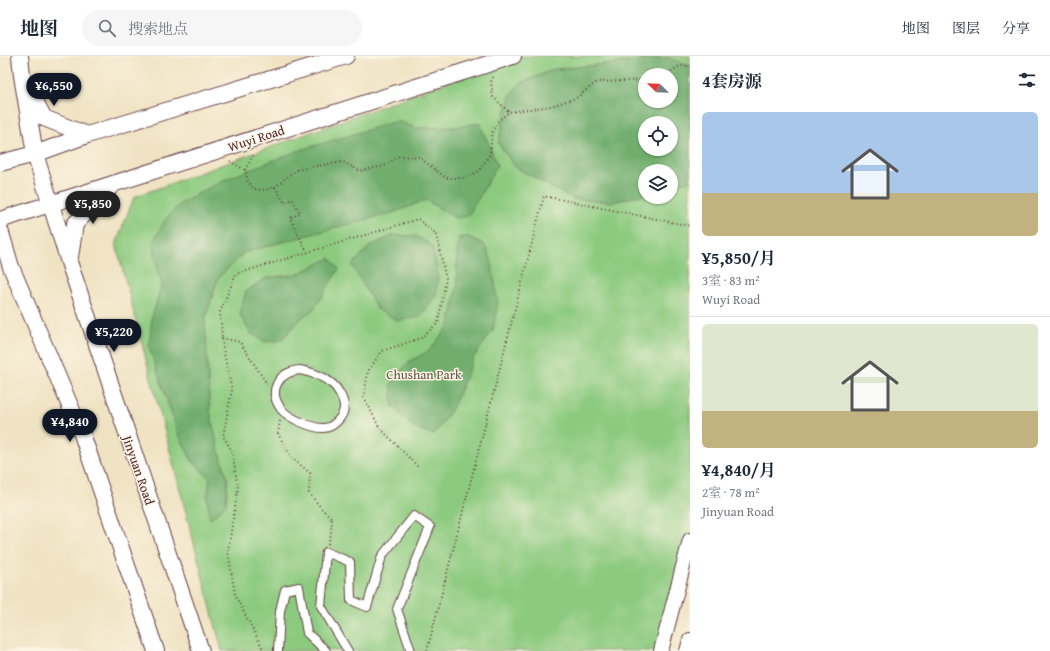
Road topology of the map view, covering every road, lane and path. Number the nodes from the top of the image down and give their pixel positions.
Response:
1 (20, 56) edge
2 (346, 56) edge
3 (506, 58) edge
4 (690, 66) edge
5 (676, 68) edge
6 (22, 76) junction
7 (638, 80) edge
8 (509, 112) junction
9 (87, 135) junction
10 (216, 151) junction
11 (35, 154) junction
12 (0, 163) edge
13 (112, 184) junction
14 (275, 187) junction
15 (51, 204) junction
16 (0, 220) edge
17 (690, 226) edge
18 (0, 230) edge
19 (307, 252) dead end
20 (6, 262) edge
21 (69, 262) junction
22 (222, 338) dead end
23 (274, 397) junction
24 (281, 410) junction
25 (690, 540) edge
26 (326, 552) junction
27 (690, 640) edge
28 (156, 651) edge
29 (201, 651) edge
30 (278, 651) edge
31 (326, 651) edge
32 (348, 651) edge
33 (411, 651) edge
34 (427, 651) edge
35 (661, 651) edge
36 (687, 651) edge

1 - 6 main road, Jinyuan Road
2 - 9 main road
3 - 8 path
3 - 10 main road, Wuyi Road
4 - 5 path
6 - 9 main road
6 - 11 main road, Jinyuan Road
7 - 8 path
8 - 14 path
9 - 11 main road
10 - 13 main road, Wuyi Road
10 - 14 path
11 - 12 main road
11 - 15 main road, Jinyuan Road
13 - 15 main road, Wuyi Road
13 - 21 main road
14 - 19 path
15 - 16 main road, Wuyi Road
15 - 21 main road, Jinyuan Road
17 - 34 path
18 - 20 main road
20 - 28 main road
21 - 29 main road, Jinyuan Road
22 - 23 path
23 - 24 street
23 - 24 street
24 - 26 path
25 - 35 street
26 - 32 street
26 - 33 street
27 - 36 street
30 - 31 street

